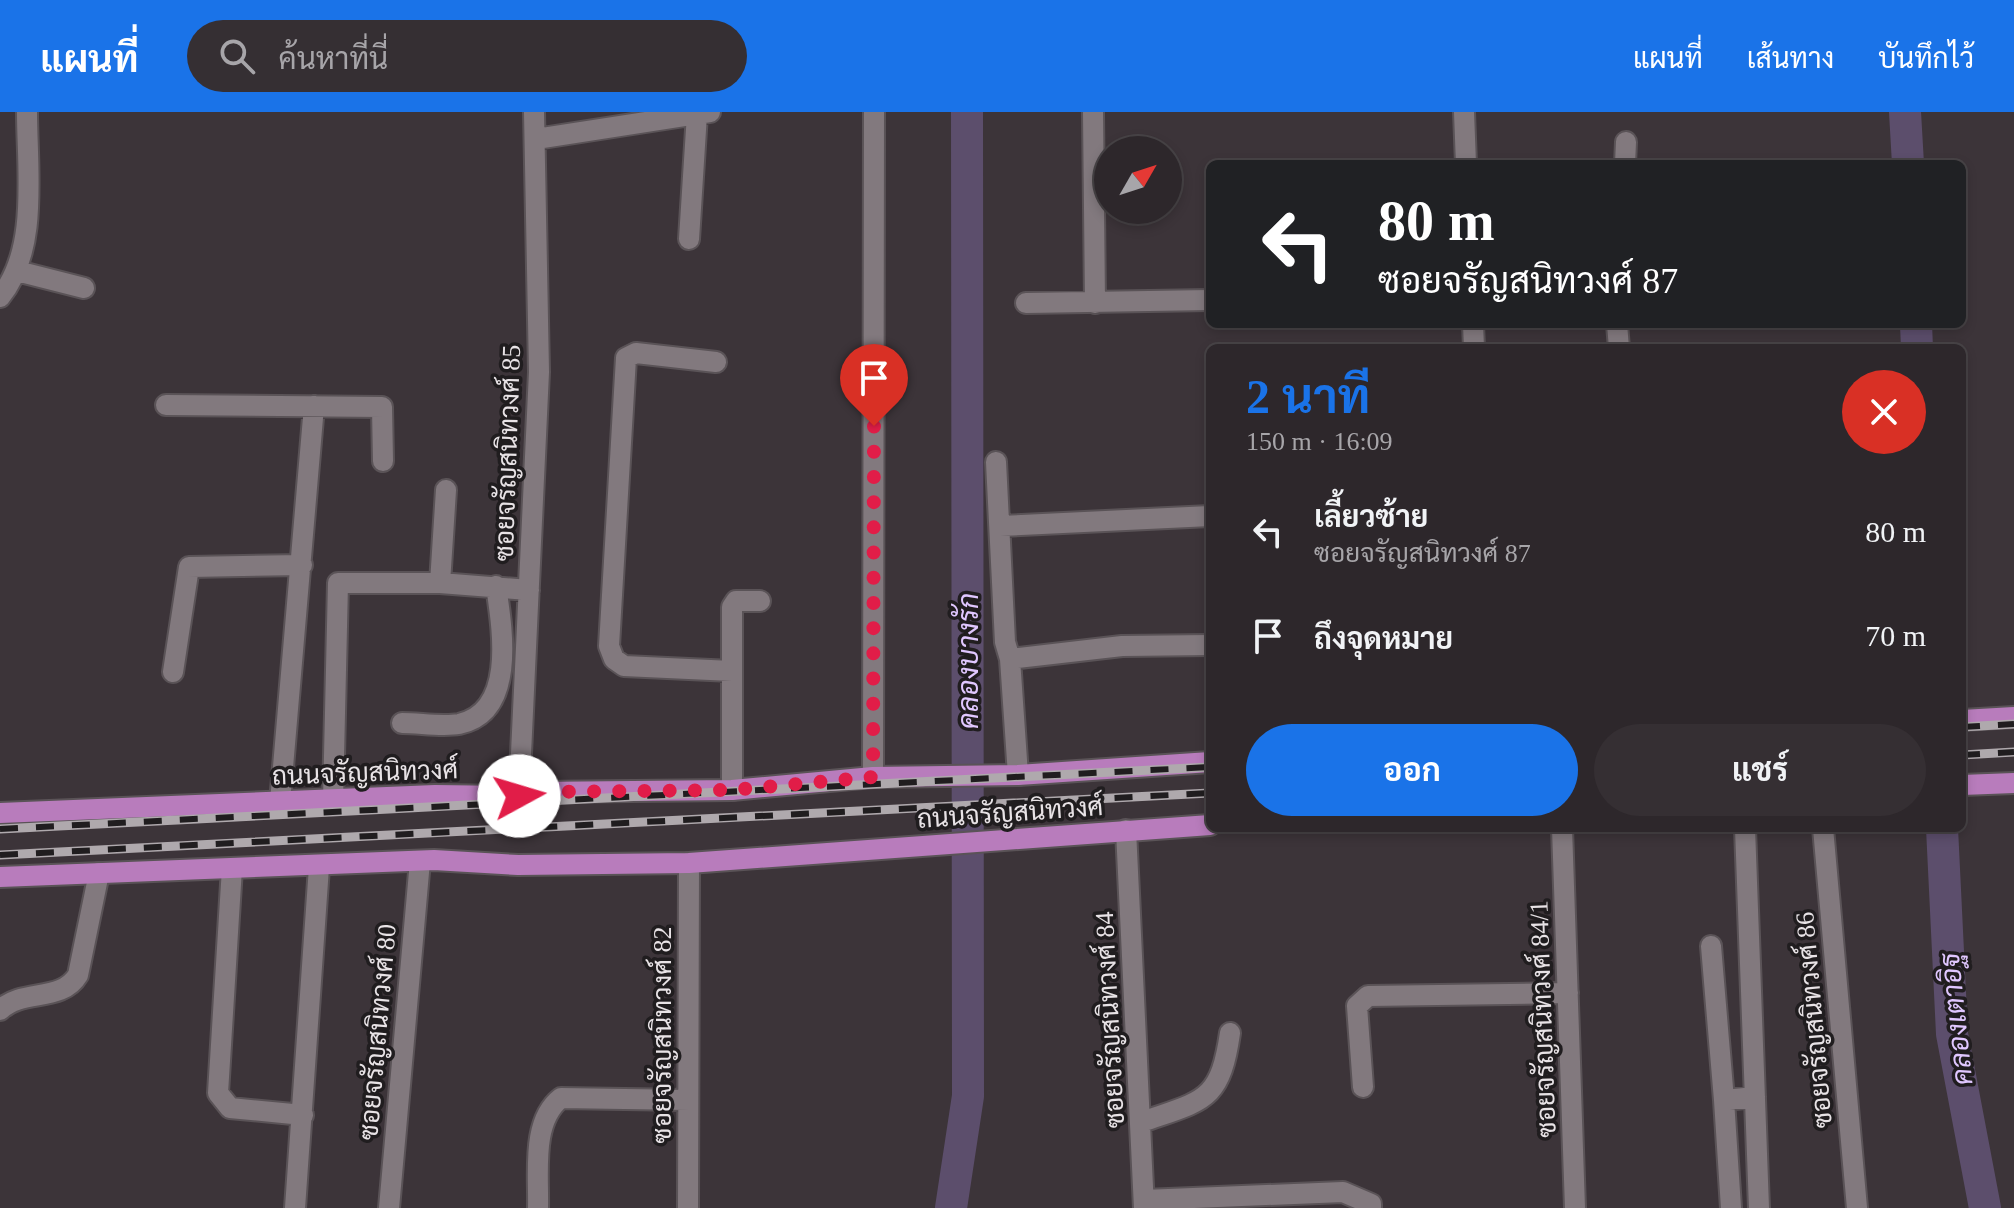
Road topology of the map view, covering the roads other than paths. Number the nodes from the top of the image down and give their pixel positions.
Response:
1 (27, 112) edge
2 (534, 112) edge
3 (874, 112) edge
4 (1093, 112) edge
5 (1464, 112) edge
6 (704, 113) edge
7 (536, 139) junction
8 (1626, 142) dead end
9 (1466, 160) edge
10 (1625, 160) edge
11 (689, 239) dead end
12 (17, 271) junction
13 (84, 288) dead end
14 (0, 297) edge
15 (1206, 300) edge
16 (1026, 303) dead end
17 (1095, 303) junction
18 (716, 362) dead end
19 (166, 405) dead end
20 (314, 406) junction
21 (383, 461) dead end
22 (996, 462) dead end
23 (446, 490) dead end
24 (1206, 516) edge
25 (1000, 526) junction
26 (302, 565) junction
27 (440, 583) junction
28 (496, 586) junction
29 (529, 590) junction
30 (760, 601) dead end
31 (1206, 645) edge
32 (1010, 659) junction
33 (732, 671) junction
34 (173, 672) dead end
35 (2014, 717) edge
36 (1971, 720) edge
37 (402, 723) dead end
38 (1206, 762) edge
39 (1018, 775) junction
40 (873, 777) junction
41 (2014, 783) edge
42 (1966, 785) edge
43 (732, 790) junction
44 (519, 796) junction
45 (333, 800) junction
46 (280, 802) junction
47 (0, 813) edge
48 (1206, 825) edge
49 (1126, 830) junction
50 (1562, 832) edge
51 (1745, 832) edge
52 (1823, 832) edge
53 (420, 861) junction
54 (689, 863) junction
55 (319, 867) junction
56 (232, 868) junction
57 (99, 873) junction
58 (0, 877) edge
59 (1711, 946) dead end
60 (1568, 993) junction
61 (0, 1010) edge
62 (1230, 1033) dead end
63 (1363, 1087) dead end
64 (1755, 1097) junction
65 (688, 1100) junction
66 (1724, 1100) junction
67 (303, 1115) junction
68 (1142, 1122) junction
69 (1144, 1204) edge
70 (295, 1208) edge
71 (389, 1208) edge
72 (538, 1208) edge
73 (688, 1208) edge
74 (1371, 1208) edge
75 (1575, 1208) edge
76 (1731, 1208) edge
77 (1759, 1208) edge
78 (1857, 1208) edge

1 - 12 street
2 - 7 street, ซอยจรัญสนิทวงศ์ 85
3 - 40 street
4 - 17 street
5 - 9 street
6 - 7 street
6 - 11 street
7 - 29 street, ซอยจรัญสนิทวงศ์ 85
8 - 10 street
12 - 13 street
12 - 14 street
15 - 17 street
16 - 17 street
18 - 33 street
19 - 20 street
20 - 21 street
20 - 26 street
22 - 25 street
23 - 27 street
24 - 25 street
25 - 32 street
26 - 34 street
26 - 46 street
27 - 28 street
27 - 45 street
28 - 29 street
28 - 37 street
29 - 44 street, ซอยจรัญสนิทวงศ์ 85
30 - 33 street
31 - 32 street
32 - 39 street
33 - 43 street
35 - 36 main road
38 - 39 main road, ถนนจรัญสนิทวงศ์
39 - 40 main road, ถนนจรัญสนิทวงศ์
40 - 43 main road, ถนนจรัญสนิทวงศ์
41 - 42 main road
43 - 44 main road, ถนนจรัญสนิทวงศ์
44 - 45 main road, ถนนจรัญสนิทวงศ์
45 - 46 main road, ถนนจรัญสนิทวงศ์
46 - 47 main road, ถนนจรัญสนิทวงศ์
48 - 49 main road, ถนนจรัญสนิทวงศ์
49 - 54 main road, ถนนจรัญสนิทวงศ์
49 - 68 street, ซอยจรัญสนิทวงศ์ 84
50 - 60 street, ซอยจรัญสนิทวงศ์ 84/1
51 - 64 street
52 - 78 street, ซอยจรัญสนิทวงศ์ 86
53 - 54 main road, ถนนจรัญสนิทวงศ์
53 - 55 main road, ถนนจรัญสนิทวงศ์
53 - 71 street, ซอยจรัญสนิทวงศ์ 80
54 - 65 street, ซอยจรัญสนิทวงศ์ 82
55 - 56 main road, ถนนจรัญสนิทวงศ์
55 - 67 street
56 - 57 main road, ถนนจรัญสนิทวงศ์
56 - 67 street
57 - 58 main road, ถนนจรัญสนิทวงศ์
57 - 61 street
59 - 66 street
60 - 63 street
60 - 75 street, ซอยจรัญสนิทวงศ์ 84/1
62 - 68 street
64 - 66 street
64 - 77 street
65 - 72 street
65 - 73 street, ซอยจรัญสนิทวงศ์ 82
66 - 76 street
67 - 70 street
68 - 69 street, ซอยจรัญสนิทวงศ์ 84
69 - 74 street

